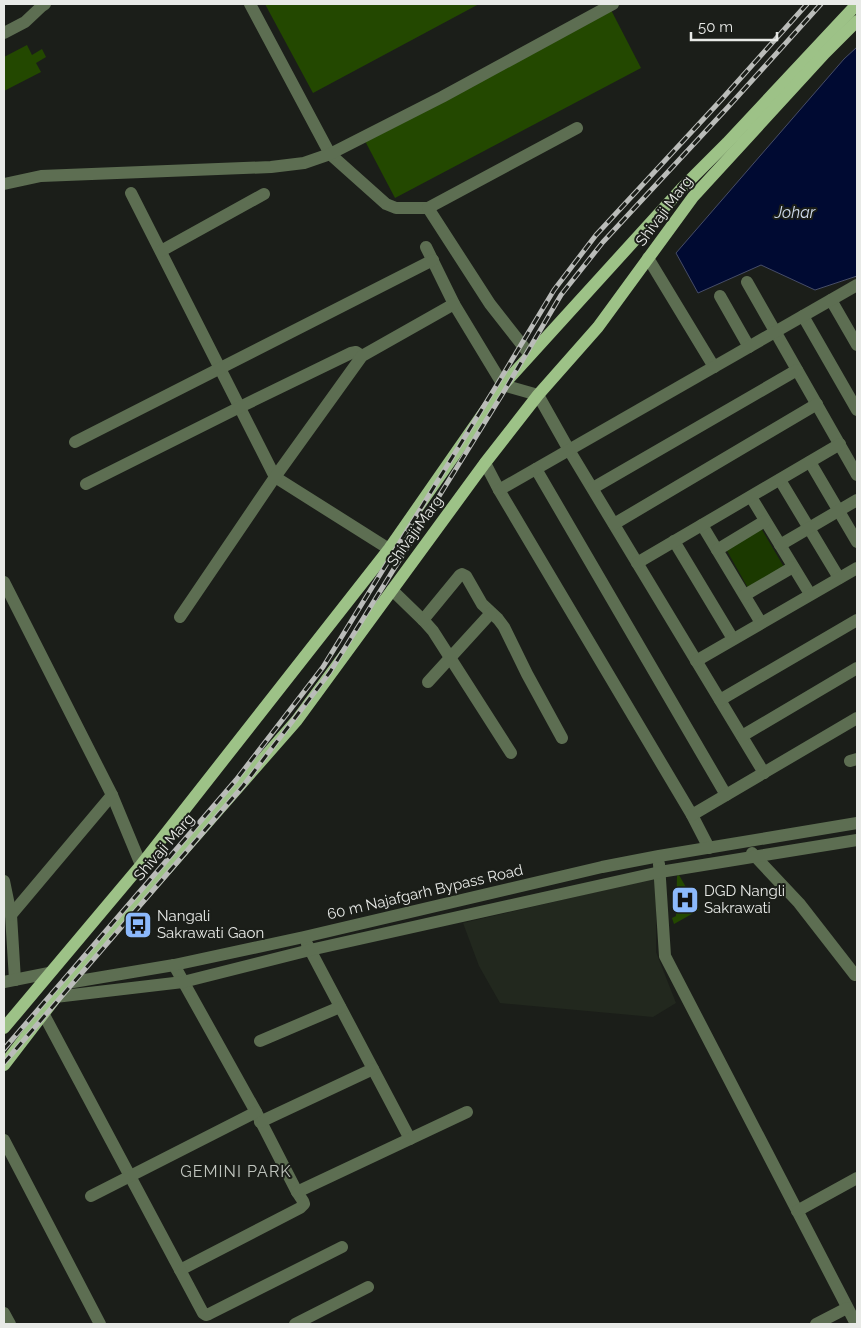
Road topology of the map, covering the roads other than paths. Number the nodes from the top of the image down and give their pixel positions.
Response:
1 (45, 4) edge
2 (250, 4) edge
3 (613, 4) edge
4 (857, 4) edge
5 (857, 21) edge
6 (4, 34) edge
7 (577, 128) dead end
8 (330, 154) junction
9 (4, 184) edge
10 (131, 193) dead end
11 (264, 194) dead end
12 (428, 208) junction
13 (426, 247) dead end
14 (160, 251) junction
15 (648, 258) junction
16 (433, 260) junction
17 (746, 282) dead end
18 (857, 284) edge
19 (720, 296) dead end
20 (831, 300) junction
21 (454, 304) junction
22 (803, 316) junction
23 (775, 332) junction
24 (855, 337) edge
25 (749, 347) junction
26 (356, 354) junction
27 (530, 355) junction
28 (714, 367) junction
29 (220, 368) junction
30 (797, 370) junction
31 (503, 385) junction
32 (538, 395) junction
33 (817, 404) junction
34 (240, 407) junction
35 (857, 410) edge
36 (75, 442) dead end
37 (840, 444) junction
38 (569, 450) junction
39 (810, 462) junction
40 (485, 463) junction
41 (536, 469) junction
42 (857, 475) edge
43 (275, 477) junction
44 (780, 480) junction
45 (86, 484) dead end
46 (593, 488) junction
47 (499, 490) junction
48 (751, 497) junction
49 (857, 500) edge
50 (839, 511) junction
51 (765, 521) junction
52 (614, 524) junction
53 (702, 525) junction
54 (810, 528) junction
55 (674, 541) junction
56 (857, 542) edge
57 (780, 545) junction
58 (389, 549) junction
59 (717, 550) junction
60 (637, 563) junction
61 (793, 567) junction
62 (857, 568) edge
63 (839, 578) junction
64 (4, 582) edge
65 (392, 590) junction
66 (810, 594) junction
67 (745, 595) junction
68 (491, 613) junction
69 (180, 617) dead end
70 (423, 620) junction
71 (857, 620) edge
72 (761, 623) junction
73 (733, 639) junction
74 (450, 657) junction
75 (696, 661) junction
76 (857, 668) edge
77 (428, 682) dead end
78 (720, 700) junction
79 (857, 718) edge
80 (742, 736) junction
81 (562, 738) dead end
82 (511, 753) dead end
83 (764, 773) junction
84 (112, 795) junction
85 (726, 795) junction
86 (692, 815) junction
87 (856, 825) edge
88 (857, 840) edge
89 (741, 842) junction
90 (709, 848) junction
91 (659, 856) junction
92 (755, 856) junction
93 (141, 865) junction
94 (660, 872) junction
95 (4, 881) edge
96 (11, 915) junction
97 (304, 937) junction
98 (310, 950) junction
99 (174, 965) junction
100 (49, 973) junction
101 (855, 975) dead end
102 (9, 981) edge
103 (183, 982) junction
104 (67, 983) junction
105 (36, 989) junction
106 (55, 997) junction
107 (340, 1007) junction
108 (43, 1013) junction
109 (4, 1028) edge
110 (260, 1042) dead end
111 (4, 1065) edge
112 (373, 1069) junction
113 (467, 1112) dead end
114 (258, 1117) junction
115 (410, 1138) junction
116 (4, 1140) edge
117 (131, 1176) junction
118 (857, 1178) edge
119 (297, 1192) junction
120 (91, 1196) dead end
121 (797, 1211) junction
122 (342, 1247) dead end
123 (180, 1270) junction
124 (368, 1288) dead end
125 (847, 1308) junction
126 (4, 1313) edge
127 (10, 1324) edge
128 (100, 1324) edge
129 (296, 1324) edge
130 (816, 1324) edge
131 (856, 1324) edge

1 - 6 street
2 - 8 street
3 - 8 street
4 - 27 main road, Shivaji Marg
5 - 15 main road, Shivaji Marg
7 - 12 street
8 - 9 street
8 - 12 street
10 - 14 street
11 - 14 street
12 - 27 street
13 - 16 street
14 - 29 street
15 - 28 street
15 - 32 main road, Shivaji Marg
16 - 21 street
16 - 29 street
17 - 23 street
18 - 20 street
19 - 25 street
20 - 22 street
20 - 24 street
21 - 26 street
21 - 31 street
22 - 23 street
22 - 35 street
23 - 25 street
23 - 30 street
25 - 28 street
26 - 34 street
26 - 43 street
27 - 31 main road, Shivaji Marg
28 - 38 street
29 - 34 street
29 - 36 street
30 - 33 street
30 - 46 street
31 - 32 street
31 - 58 main road, Shivaji Marg
32 - 38 street
32 - 40 main road, Shivaji Marg
33 - 37 street
33 - 52 street
34 - 43 street
34 - 45 street
37 - 39 street
37 - 42 street
38 - 41 street
38 - 46 street
39 - 44 street
39 - 50 street
40 - 47 street
40 - 65 main road, Shivaji Marg
41 - 47 street
41 - 85 street
43 - 58 street
43 - 69 street
44 - 48 street
44 - 54 street
46 - 52 street
47 - 86 street
48 - 51 street
48 - 53 street
49 - 50 street
50 - 54 street
50 - 56 street
51 - 57 street
51 - 59 street
52 - 60 street
53 - 55 street
53 - 59 street
54 - 57 street
54 - 63 street
55 - 60 street
55 - 73 street
57 - 61 street
58 - 93 main road, Shivaji Marg
59 - 67 street
60 - 75 street
61 - 66 street
61 - 67 street
62 - 63 street
63 - 66 street
64 - 84 street
65 - 70 street
65 - 104 main road, Shivaji Marg
66 - 72 street
67 - 72 street
68 - 70 street
68 - 74 street
68 - 81 street
70 - 74 street
71 - 78 street
72 - 73 street
73 - 75 street
74 - 77 street
74 - 82 street
75 - 78 street
76 - 80 street
78 - 80 street
79 - 83 street
80 - 83 street
83 - 85 street
84 - 93 street
84 - 96 street
85 - 86 street
86 - 90 street
87 - 89 street, 60 m Najafgarh Bypass Road
88 - 92 street, 60 m Najafgarh Bypass Road
89 - 90 street, 60 m Najafgarh Bypass Road
89 - 92 street
90 - 91 street, 60 m Najafgarh Bypass Road
91 - 94 street
91 - 97 street, 60 m Najafgarh Bypass Road
92 - 94 street, 60 m Najafgarh Bypass Road
92 - 101 street
93 - 100 main road, Shivaji Marg
94 - 98 street, 60 m Najafgarh Bypass Road
94 - 121 street
95 - 96 street
96 - 102 street
97 - 98 street
97 - 99 street, 60 m Najafgarh Bypass Road
98 - 103 street, 60 m Najafgarh Bypass Road
98 - 107 street
99 - 103 street
99 - 104 street, 60 m Najafgarh Bypass Road
100 - 102 street
100 - 104 main road
100 - 105 main road, Shivaji Marg
103 - 106 street, 60 m Najafgarh Bypass Road
103 - 114 street
104 - 106 main road, Shivaji Marg
105 - 106 main road, 60 m Najafgarh Bypass Road
105 - 109 main road, Shivaji Marg
106 - 108 main road, Shivaji Marg
107 - 110 street
107 - 112 street
108 - 111 main road, Shivaji Marg
108 - 117 street
112 - 114 street
112 - 115 street
113 - 115 street
114 - 117 street
114 - 119 street
115 - 119 street
116 - 128 street
117 - 120 street
117 - 123 street
118 - 121 street
119 - 123 street
121 - 125 street
122 - 123 street
124 - 129 street
125 - 130 street
125 - 131 street
126 - 127 street

